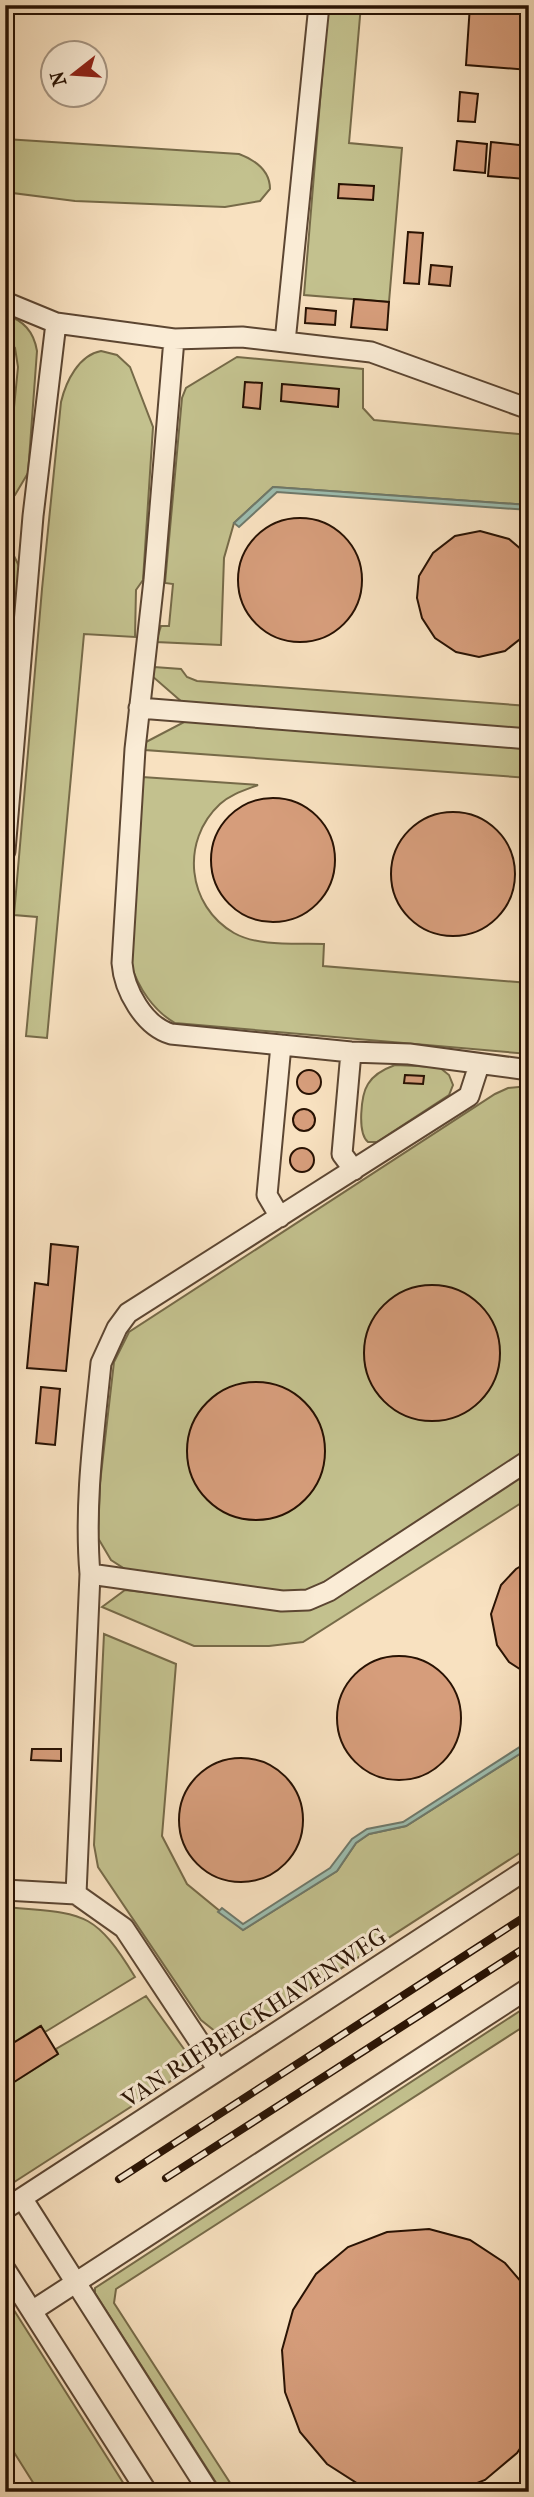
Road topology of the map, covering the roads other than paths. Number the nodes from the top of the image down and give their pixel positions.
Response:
1 (319, 5) edge
2 (5, 302) edge
3 (56, 323) junction
4 (174, 339) junction
5 (285, 342) junction
6 (529, 391) edge
7 (504, 401) junction
8 (529, 409) edge
9 (139, 708) junction
10 (529, 739) edge
11 (5, 850) edge
12 (282, 1045) junction
13 (351, 1052) junction
14 (479, 1065) junction
15 (529, 1070) edge
16 (354, 1170) junction
17 (280, 1217) junction
18 (529, 1460) edge
19 (90, 1574) junction
20 (529, 1868) edge
21 (5, 1890) edge
22 (76, 1894) junction
23 (529, 1988) edge
24 (218, 2070) junction
25 (22, 2198) junction
26 (5, 2209) edge
27 (5, 2269) edge
28 (75, 2283) junction
29 (32, 2311) junction
30 (147, 2492) edge
31 (209, 2492) edge

1 - 5 lane
2 - 3 lane
3 - 4 lane
3 - 11 lane
4 - 5 lane
4 - 9 lane
5 - 7 lane
6 - 7 lane
7 - 8 lane
9 - 10 lane
9 - 12 lane
12 - 13 lane
12 - 17 lane
13 - 14 lane
13 - 16 lane
14 - 15 lane
14 - 16 lane
16 - 17 lane
17 - 19 lane
18 - 19 lane
19 - 22 lane
20 - 24 lane, VAN RIEBEECKHAVENWEG
21 - 22 lane
22 - 24 lane
23 - 28 lane
24 - 25 lane, VAN RIEBEECKHAVENWEG
25 - 26 lane, VAN RIEBEECKHAVENWEG
25 - 28 lane
27 - 29 lane
28 - 29 lane
28 - 31 lane
29 - 30 lane

